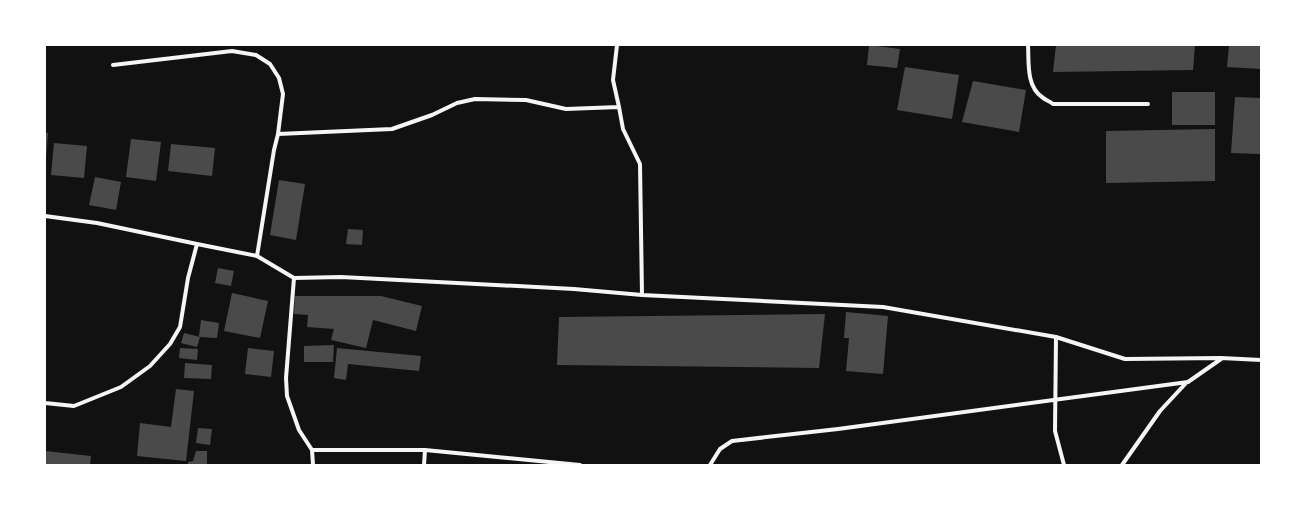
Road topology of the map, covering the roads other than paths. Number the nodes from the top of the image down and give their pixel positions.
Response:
1 (617, 45) edge
2 (1028, 45) edge
3 (113, 65) dead end
4 (1148, 104) dead end
5 (619, 107) junction
6 (278, 134) junction
7 (45, 216) edge
8 (197, 244) junction
9 (257, 256) junction
10 (294, 278) junction
11 (642, 295) junction
12 (1056, 337) junction
13 (1221, 358) junction
14 (1261, 360) edge
15 (1188, 382) junction
16 (1054, 401) junction
17 (45, 403) edge
18 (312, 450) junction
19 (425, 450) junction
20 (541, 463) edge
21 (313, 465) edge
22 (424, 465) edge
23 (580, 465) edge
24 (710, 465) edge
25 (1064, 465) edge
26 (1122, 465) edge

1 - 5 street
2 - 4 street
3 - 6 street
5 - 6 street
5 - 11 street
6 - 9 street
7 - 8 street
8 - 9 street
8 - 17 street
9 - 10 street
10 - 11 street
10 - 18 street
11 - 12 street
12 - 13 street
12 - 16 street
13 - 14 street
13 - 15 street
15 - 16 street
15 - 26 street
16 - 24 street
16 - 25 street
18 - 19 street
18 - 21 street
19 - 20 street
19 - 22 street
20 - 23 street

